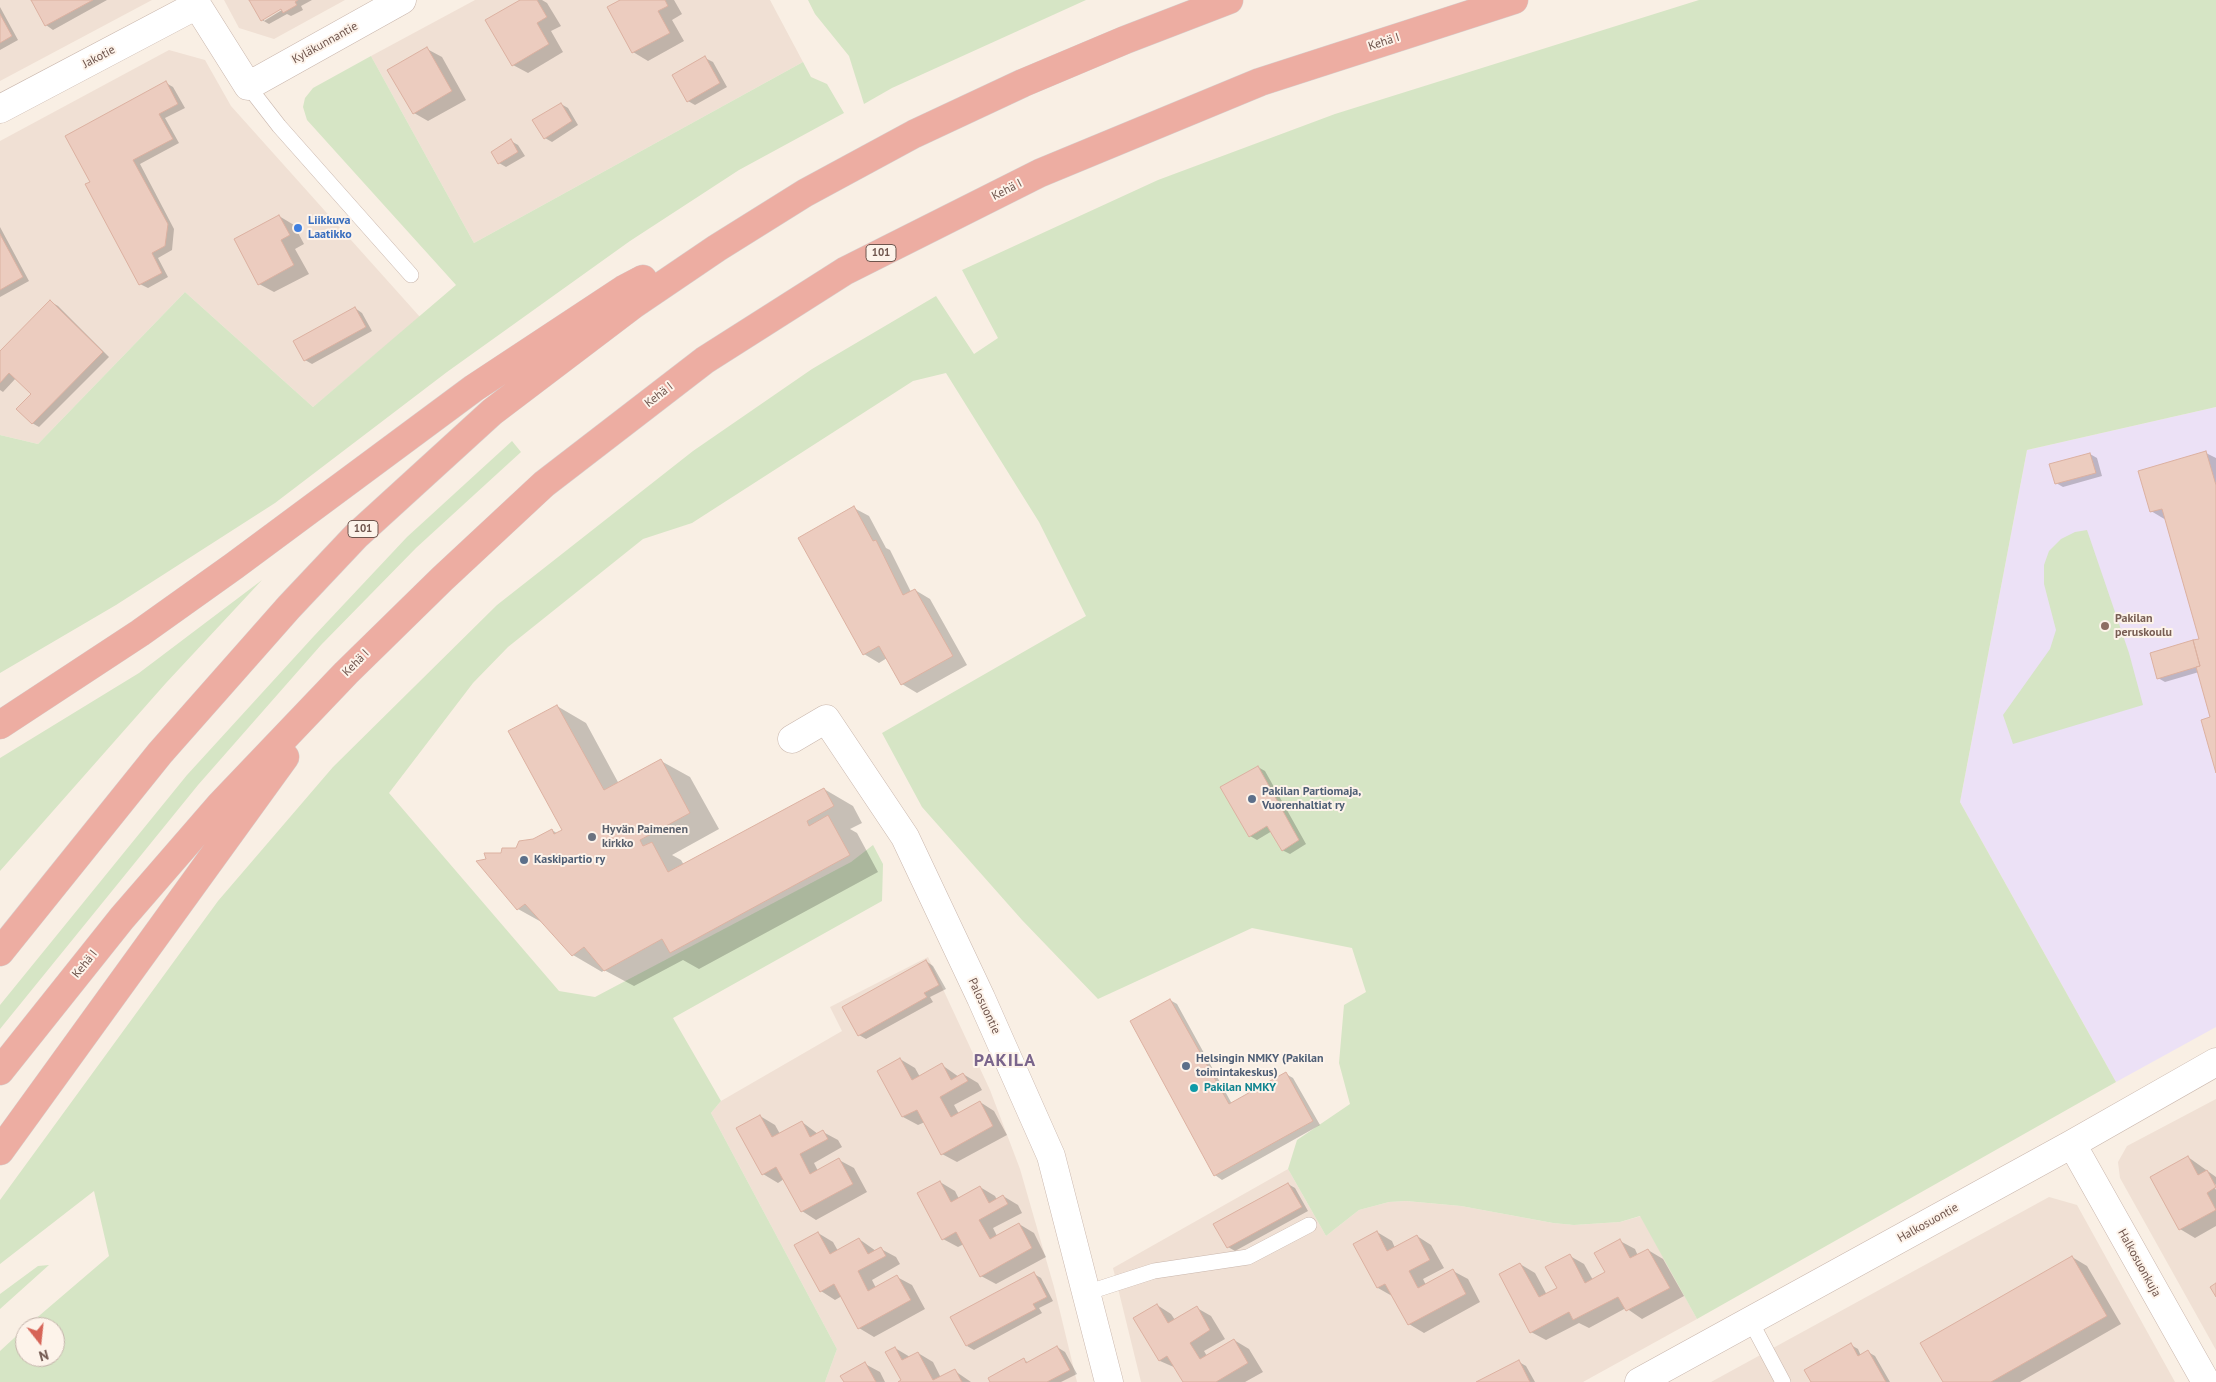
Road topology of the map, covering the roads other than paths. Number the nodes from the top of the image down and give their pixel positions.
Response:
1 (402, 0) edge
2 (1229, 0) edge
3 (1514, 0) edge
4 (196, 2) edge
5 (248, 86) junction
6 (0, 109) edge
7 (805, 193) junction
8 (411, 275) dead end
9 (140, 633) junction
10 (346, 674) junction
11 (0, 703) edge
12 (0, 725) edge
13 (792, 739) dead end
14 (0, 952) edge
15 (2216, 1062) edge
16 (0, 1071) edge
17 (2072, 1144) junction
18 (0, 1151) edge
19 (1309, 1225) dead end
20 (1086, 1293) junction
21 (1750, 1320) junction
22 (1109, 1382) edge
23 (1639, 1382) edge
24 (1783, 1382) edge
25 (2206, 1382) edge

1 - 5 street, Kyläkunnantie
2 - 7 highway, 101
3 - 10 highway, Kehä I / 101
4 - 5 street, Jakotie
4 - 6 street, Jakotie
5 - 8 lane
7 - 9 highway
7 - 14 highway, 101
9 - 11 highway
9 - 12 highway
10 - 16 highway, Kehä I / 101
10 - 18 highway
13 - 20 street, Palosuontie
15 - 17 street, Halkosuontie
17 - 21 street, Halkosuontie
17 - 25 street, Halkosuonkuja
19 - 20 lane
20 - 22 street, Palosuontie
21 - 23 street, Halkosuontie
21 - 24 lane

